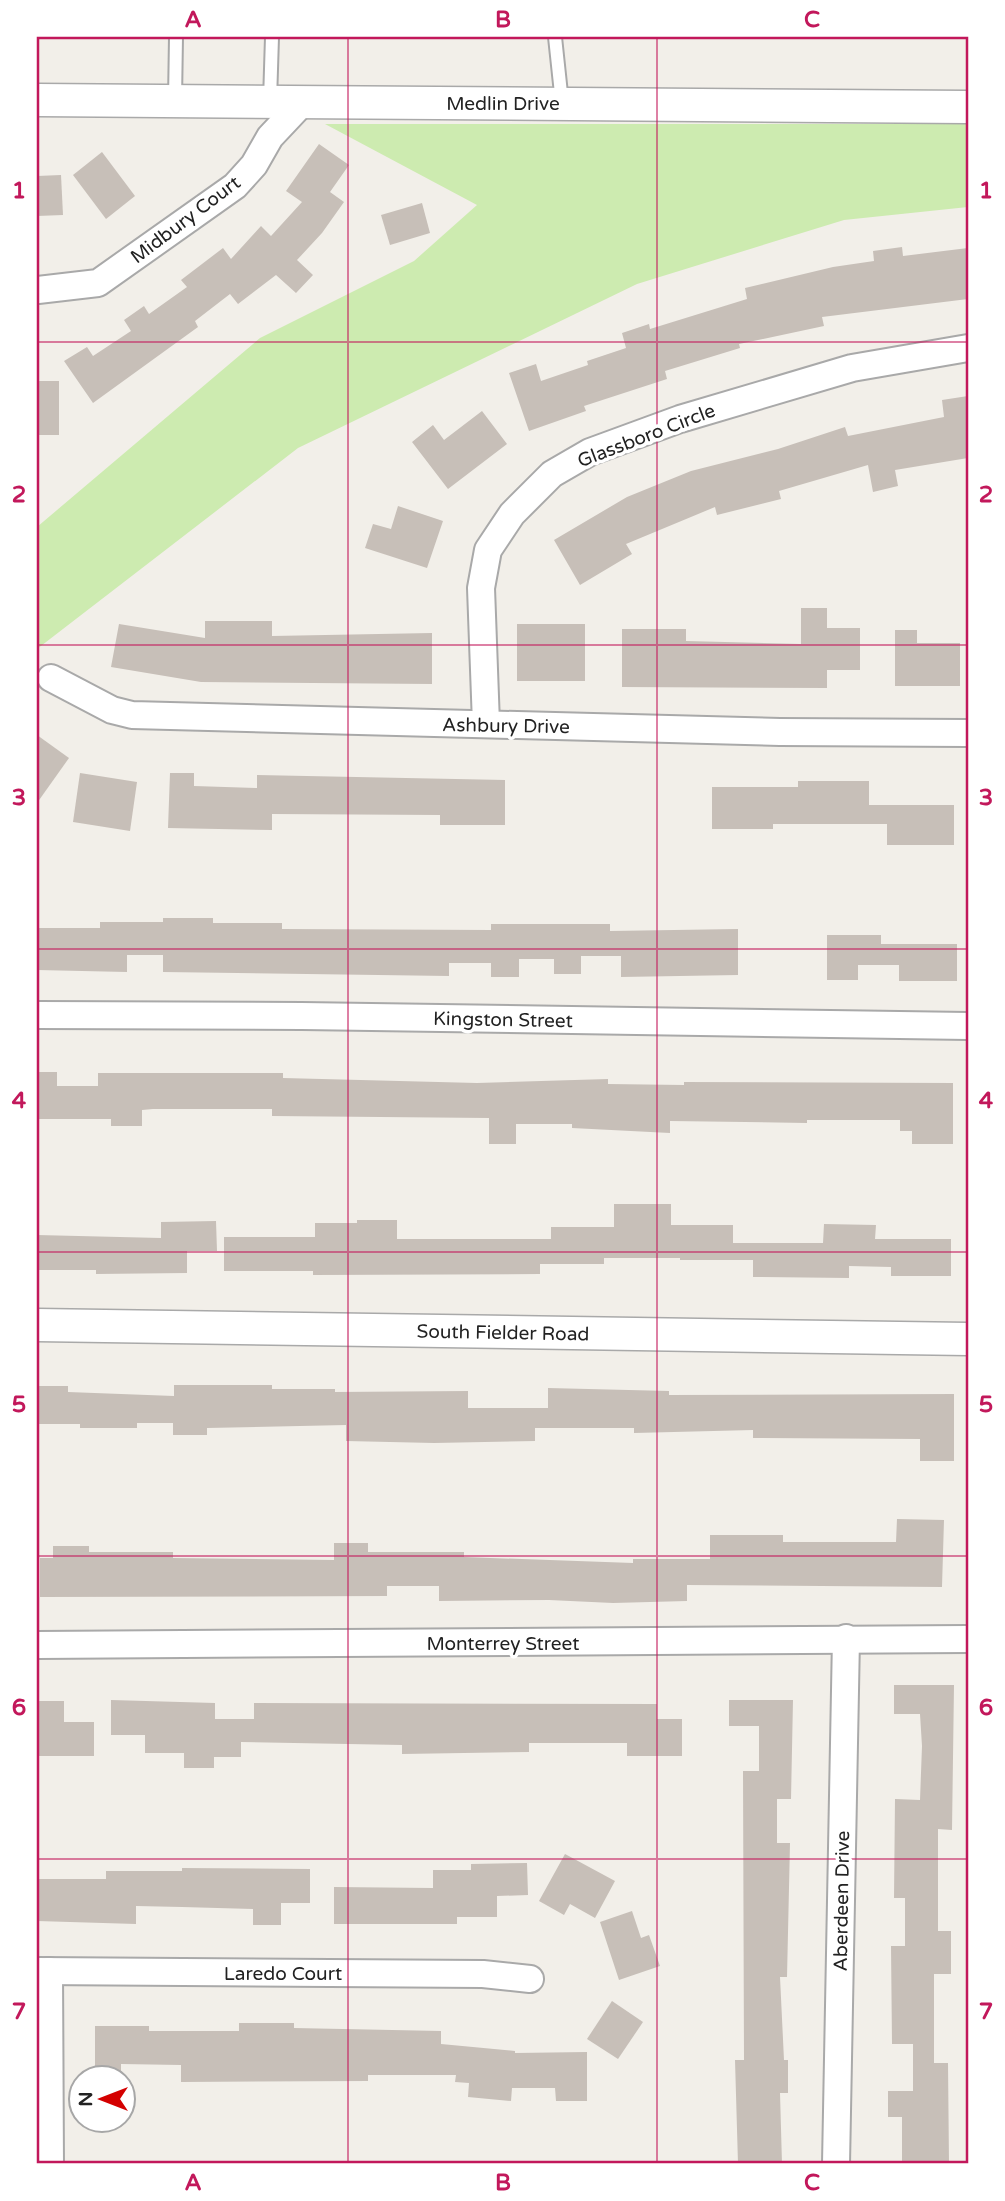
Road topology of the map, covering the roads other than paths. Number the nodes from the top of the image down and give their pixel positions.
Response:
1 (176, 37) edge
2 (272, 37) edge
3 (555, 37) edge
4 (37, 100) edge
5 (175, 101) junction
6 (270, 101) junction
7 (303, 102) junction
8 (562, 104) junction
9 (968, 107) edge
10 (38, 290) dead end
11 (968, 348) edge
12 (51, 678) dead end
13 (486, 724) junction
14 (968, 733) edge
15 (37, 1016) edge
16 (968, 1026) edge
17 (37, 1325) edge
18 (968, 1339) edge
19 (846, 1638) junction
20 (968, 1639) edge
21 (37, 1645) edge
22 (43, 1971) edge
23 (530, 1979) dead end
24 (50, 2164) edge
25 (836, 2164) edge

1 - 5 lane
2 - 6 lane
3 - 8 lane
4 - 5 street, Medlin Drive
5 - 6 street, Medlin Drive
6 - 7 street, Medlin Drive
7 - 8 street, Medlin Drive
7 - 10 street, Midbury Court
8 - 9 street, Medlin Drive
11 - 13 street, Glassboro Circle
12 - 13 street, Ashbury Drive
13 - 14 street, Ashbury Drive
15 - 16 street, Kingston Street
17 - 18 street, South Fielder Road
19 - 20 street, Monterrey Street
19 - 21 street, Monterrey Street
19 - 25 street, Aberdeen Drive
22 - 23 street, Laredo Court
22 - 24 street

